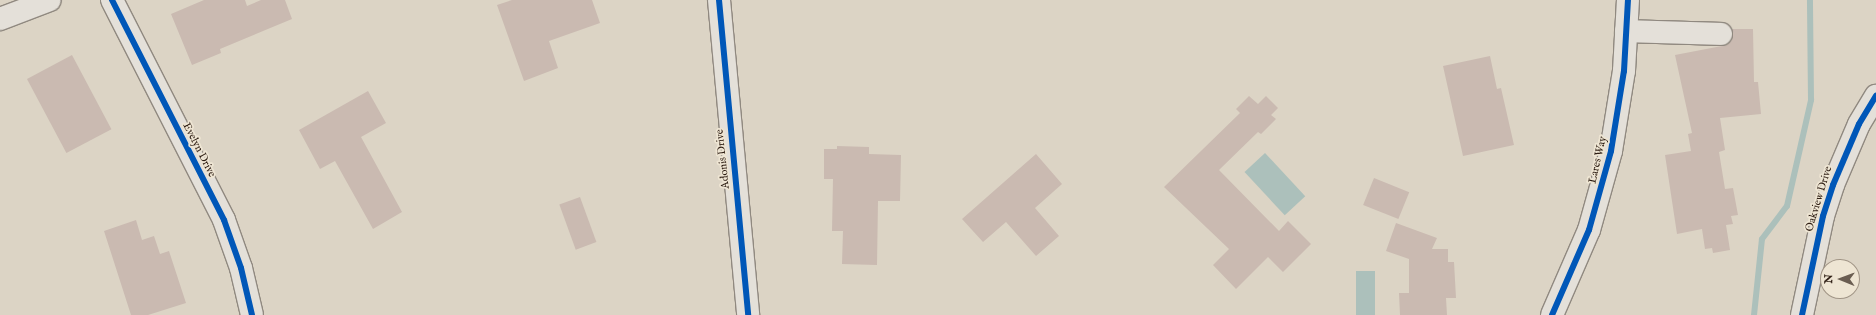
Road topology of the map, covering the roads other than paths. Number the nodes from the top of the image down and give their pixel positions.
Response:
1 (50, 0) edge
2 (112, 0) edge
3 (718, 0) edge
4 (1628, 0) edge
5 (0, 19) edge
6 (1626, 31) junction
7 (1720, 34) dead end
8 (1876, 96) edge
9 (252, 315) edge
10 (748, 315) edge
11 (1552, 315) edge
12 (1802, 315) edge

1 - 5 street
2 - 9 street, Evelyn Drive
3 - 10 street, Adonis Drive
4 - 6 street, Lares Way
6 - 7 street
6 - 11 street, Lares Way
8 - 12 street, Oakview Drive

